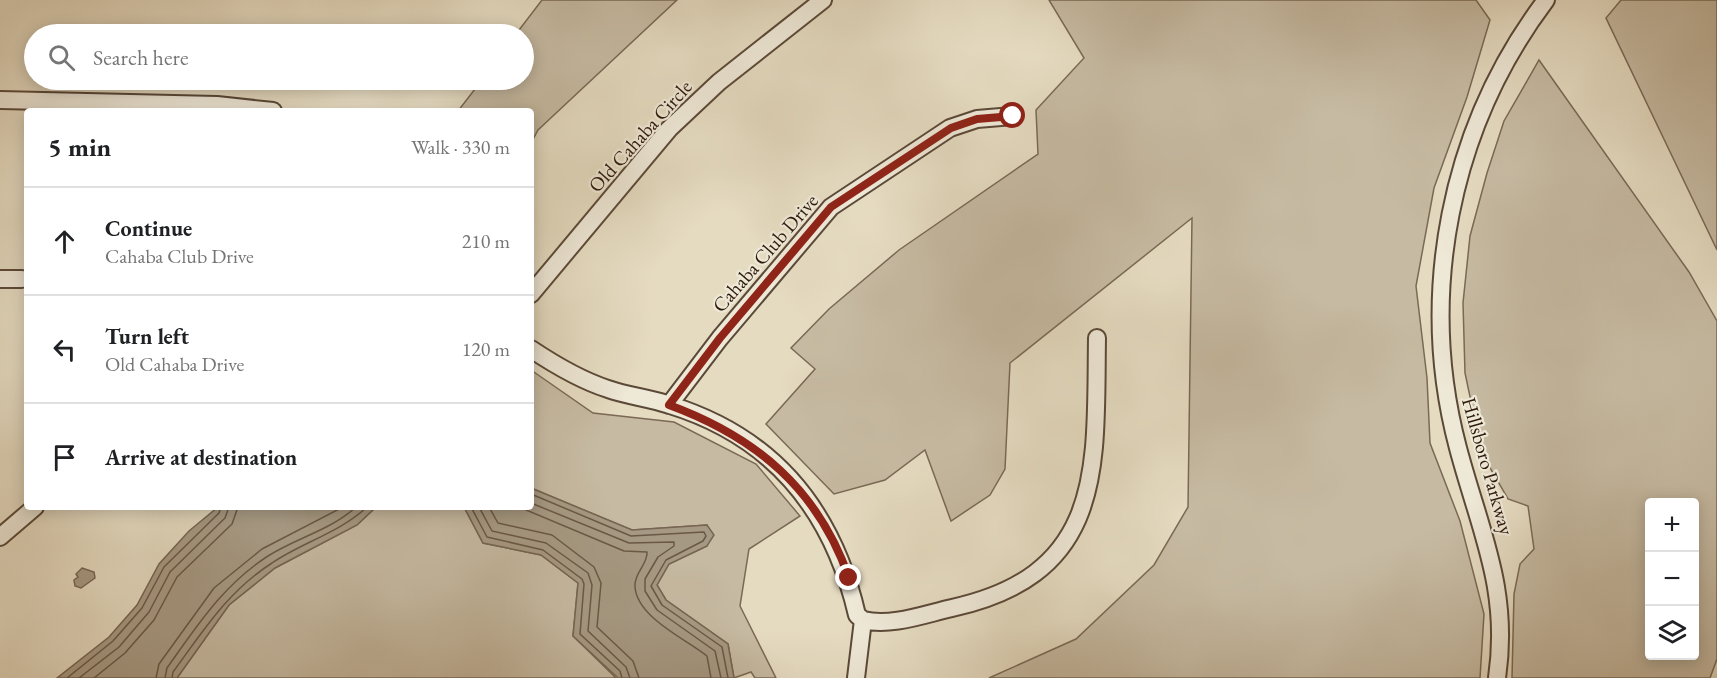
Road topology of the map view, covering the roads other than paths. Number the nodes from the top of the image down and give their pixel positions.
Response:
1 (823, 0) edge
2 (1546, 0) edge
3 (0, 100) edge
4 (245, 108) edge
5 (1013, 116) dead end
6 (0, 279) edge
7 (22, 279) dead end
8 (534, 290) edge
9 (1097, 338) dead end
10 (534, 351) edge
11 (669, 405) junction
12 (32, 510) edge
13 (0, 537) edge
14 (862, 620) junction
15 (856, 678) edge
16 (1497, 678) edge

1 - 8 street, Old Cahaba Circle
2 - 16 street, Hillsboro Parkway
3 - 4 street
5 - 11 street, Cahaba Club Drive
6 - 7 street
9 - 14 street
10 - 11 street
11 - 14 street
12 - 13 street
14 - 15 street

